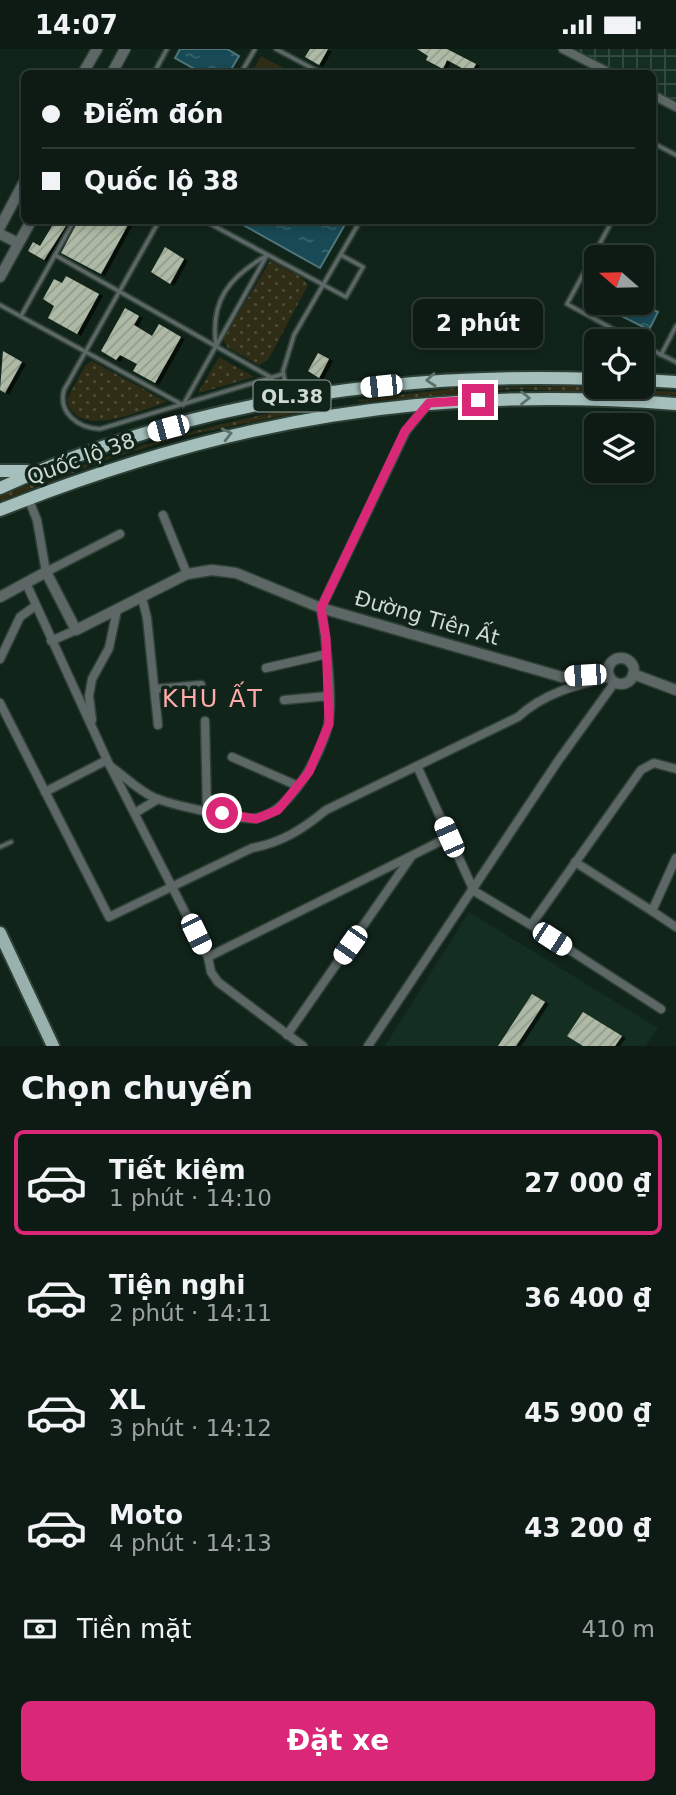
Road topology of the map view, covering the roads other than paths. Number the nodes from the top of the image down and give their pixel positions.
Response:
1 (97, 49) edge
2 (125, 49) edge
3 (167, 49) edge
4 (255, 49) edge
5 (276, 49) edge
6 (563, 49) edge
7 (85, 70) edge
8 (114, 70) edge
9 (156, 70) edge
10 (243, 70) edge
11 (315, 70) edge
12 (604, 70) edge
13 (656, 97) edge
14 (676, 107) edge
15 (656, 145) edge
16 (676, 155) edge
17 (21, 188) edge
18 (29, 224) edge
19 (72, 224) edge
20 (157, 224) edge
21 (210, 224) edge
22 (358, 224) edge
23 (610, 224) edge
24 (0, 227) edge
25 (0, 234) edge
26 (18, 243) junction
27 (55, 255) junction
28 (267, 255) junction
29 (341, 255) junction
30 (0, 277) edge
31 (324, 285) junction
32 (119, 292) junction
33 (0, 305) edge
34 (21, 316) junction
35 (676, 327) edge
36 (613, 329) edge
37 (216, 346) junction
38 (654, 351) edge
39 (86, 352) junction
40 (661, 355) junction
41 (676, 362) edge
42 (284, 374) junction
43 (272, 378) junction
44 (584, 379) edge
45 (654, 381) edge
46 (676, 382) edge
47 (342, 390) junction
48 (287, 397) junction
49 (429, 403) junction
50 (676, 404) edge
51 (183, 405) junction
52 (345, 412) junction
53 (37, 470) junction
54 (0, 471) edge
55 (0, 488) edge
56 (28, 499) junction
57 (0, 510) edge
58 (163, 515) dead end
59 (120, 534) dead end
60 (46, 572) junction
61 (187, 574) junction
62 (26, 583) junction
63 (0, 597) edge
64 (142, 598) junction
65 (35, 606) junction
66 (321, 608) junction
67 (117, 610) junction
68 (76, 629) junction
69 (51, 641) junction
70 (327, 654) junction
71 (0, 659) edge
72 (266, 668) dead end
73 (633, 674) junction
74 (611, 677) junction
75 (201, 685) dead end
76 (155, 689) junction
77 (676, 690) edge
78 (328, 696) junction
79 (284, 700) dead end
80 (0, 703) edge
81 (205, 721) dead end
82 (158, 725) dead end
83 (92, 726) junction
84 (232, 757) dead end
85 (109, 763) junction
86 (417, 766) junction
87 (676, 769) edge
88 (298, 786) junction
89 (45, 792) junction
90 (158, 799) junction
91 (207, 810) junction
92 (135, 813) junction
93 (449, 837) junction
94 (11, 842) dead end
95 (0, 847) edge
96 (412, 855) junction
97 (676, 858) edge
98 (575, 862) junction
99 (173, 884) junction
100 (474, 891) junction
101 (652, 911) junction
102 (531, 925) junction
103 (676, 927) edge
104 (0, 933) edge
105 (208, 957) junction
106 (661, 1009) dead end
107 (287, 1035) junction
108 (53, 1046) edge
109 (303, 1046) edge
110 (368, 1046) edge

1 - 7 street
2 - 8 street
3 - 9 lane
4 - 10 lane
5 - 11 lane
6 - 12 street
13 - 14 street
15 - 16 lane
17 - 24 street
18 - 26 street
19 - 27 lane
20 - 32 lane
21 - 28 lane
22 - 29 lane
23 - 36 lane
25 - 26 street
26 - 30 street
27 - 32 lane
27 - 34 lane
28 - 31 lane
28 - 37 lane
28 - 37 lane
29 - 31 lane
29 - 31 lane
31 - 42 lane
32 - 37 lane
32 - 39 lane
33 - 34 lane
34 - 39 lane
35 - 40 lane
37 - 43 lane
37 - 51 lane
38 - 40 lane
39 - 51 lane
39 - 51 lane
40 - 41 lane
42 - 43 lane
42 - 48 lane
43 - 51 lane
44 -> 47 highway, Quốc lộ 38 / QL.38
45 - 46 highway
47 - 48 highway, Quốc lộ 38 / QL.38
47 - 52 highway
48 - 53 highway, Quốc lộ 38 / QL.38
49 -> 50 highway, Quốc lộ 38 / QL.38
49 - 52 highway, Quốc lộ 38 / QL.38
49 - 66 street
56 -> 52 highway, Quốc lộ 38 / QL.38
53 - 54 highway
53 - 55 highway, Quốc lộ 38 / QL.38
56 - 57 highway, Quốc lộ 38 / QL.38
56 - 60 street
58 - 61 street
59 - 60 street
60 - 62 street
60 - 68 street
61 - 64 street, Đường Tiên Ất
61 - 66 street, Đường Tiên Ất
62 - 63 street
62 - 65 street
64 - 67 street, Đường Tiên Ất
64 - 76 street
65 - 69 street
65 - 71 street
66 - 70 street
66 - 74 street, Đường Tiên Ất
67 - 68 street, Đường Tiên Ất
67 - 83 street
68 - 69 street
69 - 83 street
70 - 72 street
70 - 78 street
73 - 74 street
73 - 74 street
73 - 77 street
74 - 86 street
74 - 100 street
75 - 76 street
76 - 82 street
78 - 79 street
78 - 88 street
80 - 89 street
81 - 91 street
83 - 85 street
84 - 88 street
85 - 89 street
85 - 90 street
85 - 92 street
86 - 93 street
86 - 99 street
87 - 98 street
88 - 91 street
89 - 99 street
90 - 91 street
90 - 92 street
92 - 99 street
93 - 96 street
93 - 100 street
94 - 95 lane
96 - 105 street
96 - 107 street
97 - 101 street
98 - 101 street
98 - 102 street
99 - 105 street
100 - 102 street
100 - 110 street
101 - 103 street
102 - 106 street
104 - 108 main road
105 - 107 street
107 - 109 street

